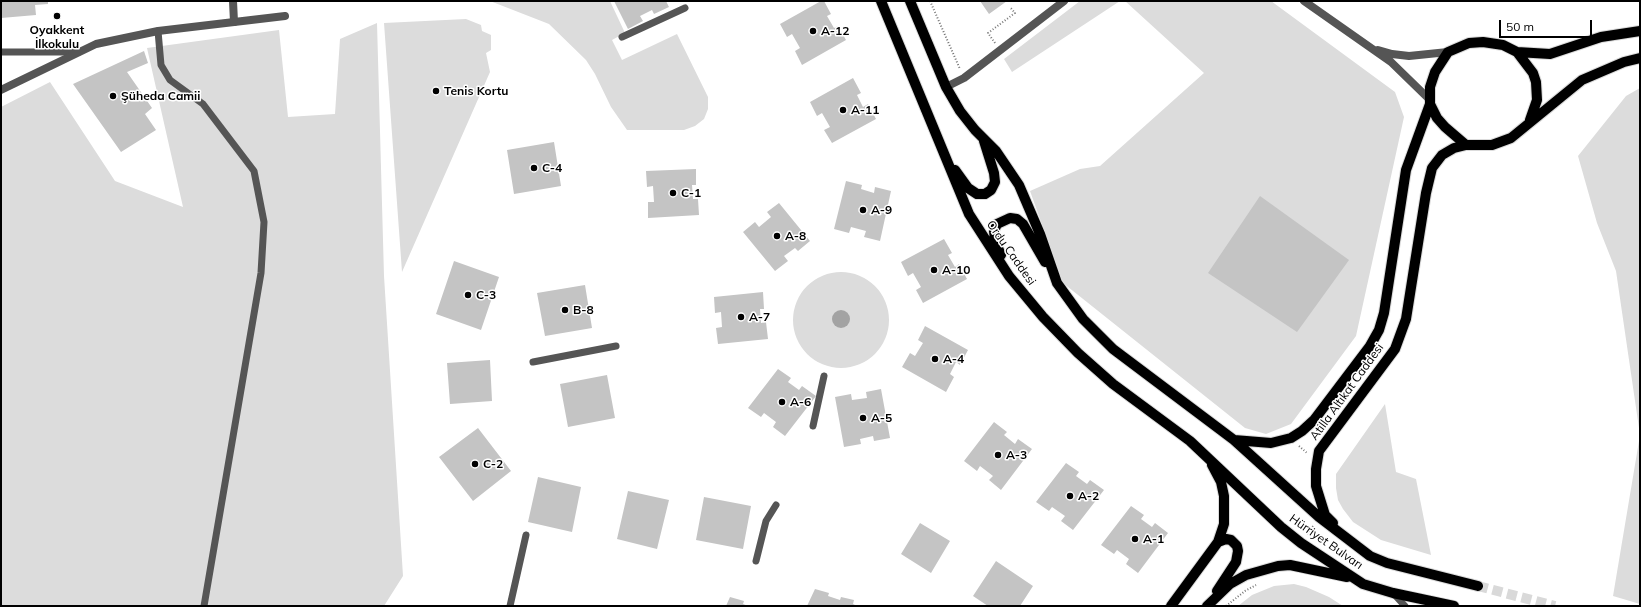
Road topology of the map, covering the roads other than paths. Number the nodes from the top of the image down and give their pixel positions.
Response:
1 (233, 1) edge
2 (881, 1) edge
3 (910, 1) edge
4 (1064, 1) edge
5 (1304, 1) edge
6 (685, 8) dead end
7 (285, 16) dead end
8 (234, 22) junction
9 (158, 31) junction
10 (1640, 31) edge
11 (622, 37) dead end
12 (1371, 48) junction
13 (1, 52) edge
14 (79, 52) junction
15 (1448, 52) junction
16 (1517, 52) junction
17 (1640, 58) edge
18 (946, 87) junction
19 (1, 90) edge
20 (1430, 101) junction
21 (1530, 121) junction
22 (984, 140) junction
23 (939, 143) junction
24 (1466, 145) junction
25 (1009, 276) junction
26 (1057, 284) junction
27 (616, 346) dead end
28 (533, 362) dead end
29 (824, 376) dead end
30 (813, 426) dead end
31 (1234, 440) junction
32 (1207, 456) junction
33 (776, 505) dead end
34 (526, 535) dead end
35 (1218, 542) junction
36 (1355, 546) junction
37 (756, 562) dead end
38 (1355, 578) junction
39 (1478, 586) tunnel mouth
40 (1393, 593) junction
41 (1209, 603) edge
42 (204, 606) edge
43 (510, 606) edge
44 (1171, 606) edge
45 (1405, 606) edge
46 (1454, 606) edge

1 - 8 street
2 - 23 main road, Ordu Caddesi
3 - 18 main road, Ordu Caddesi
4 - 18 street
5 - 12 street
6 - 11 lane
7 - 8 street
8 - 9 street
9 - 14 street
9 - 42 lane
10 - 16 main road
12 - 15 street
12 - 20 street
13 - 14 lane
14 - 19 street
15 - 16 main road
15 - 20 main road
16 - 21 main road
17 - 21 main road
18 - 22 main road, Ordu Caddesi
20 - 24 main road
20 - 31 main road, Atilla Altıkat Caddesi
21 - 24 main road
22 - 23 main road
22 - 26 main road, Ordu Caddesi
23 - 25 main road, Ordu Caddesi
24 - 36 main road, Atilla Altıkat Caddesi
25 - 26 main road
25 - 32 main road, Ordu Caddesi
26 - 31 main road, Ordu Caddesi
27 - 28 lane
29 - 30 lane
31 - 36 main road, Hürriyet Bulvarı
32 - 35 main road
32 - 38 main road, Hürriyet Bulvarı
33 - 37 lane
34 - 43 lane
35 - 41 main road
35 - 44 main road
36 - 39 main road, Hürriyet Bulvarı
38 - 40 main road, Hürriyet Bulvarı
38 - 41 main road
40 - 45 lane
40 - 46 main road, Hürriyet Bulvarı

